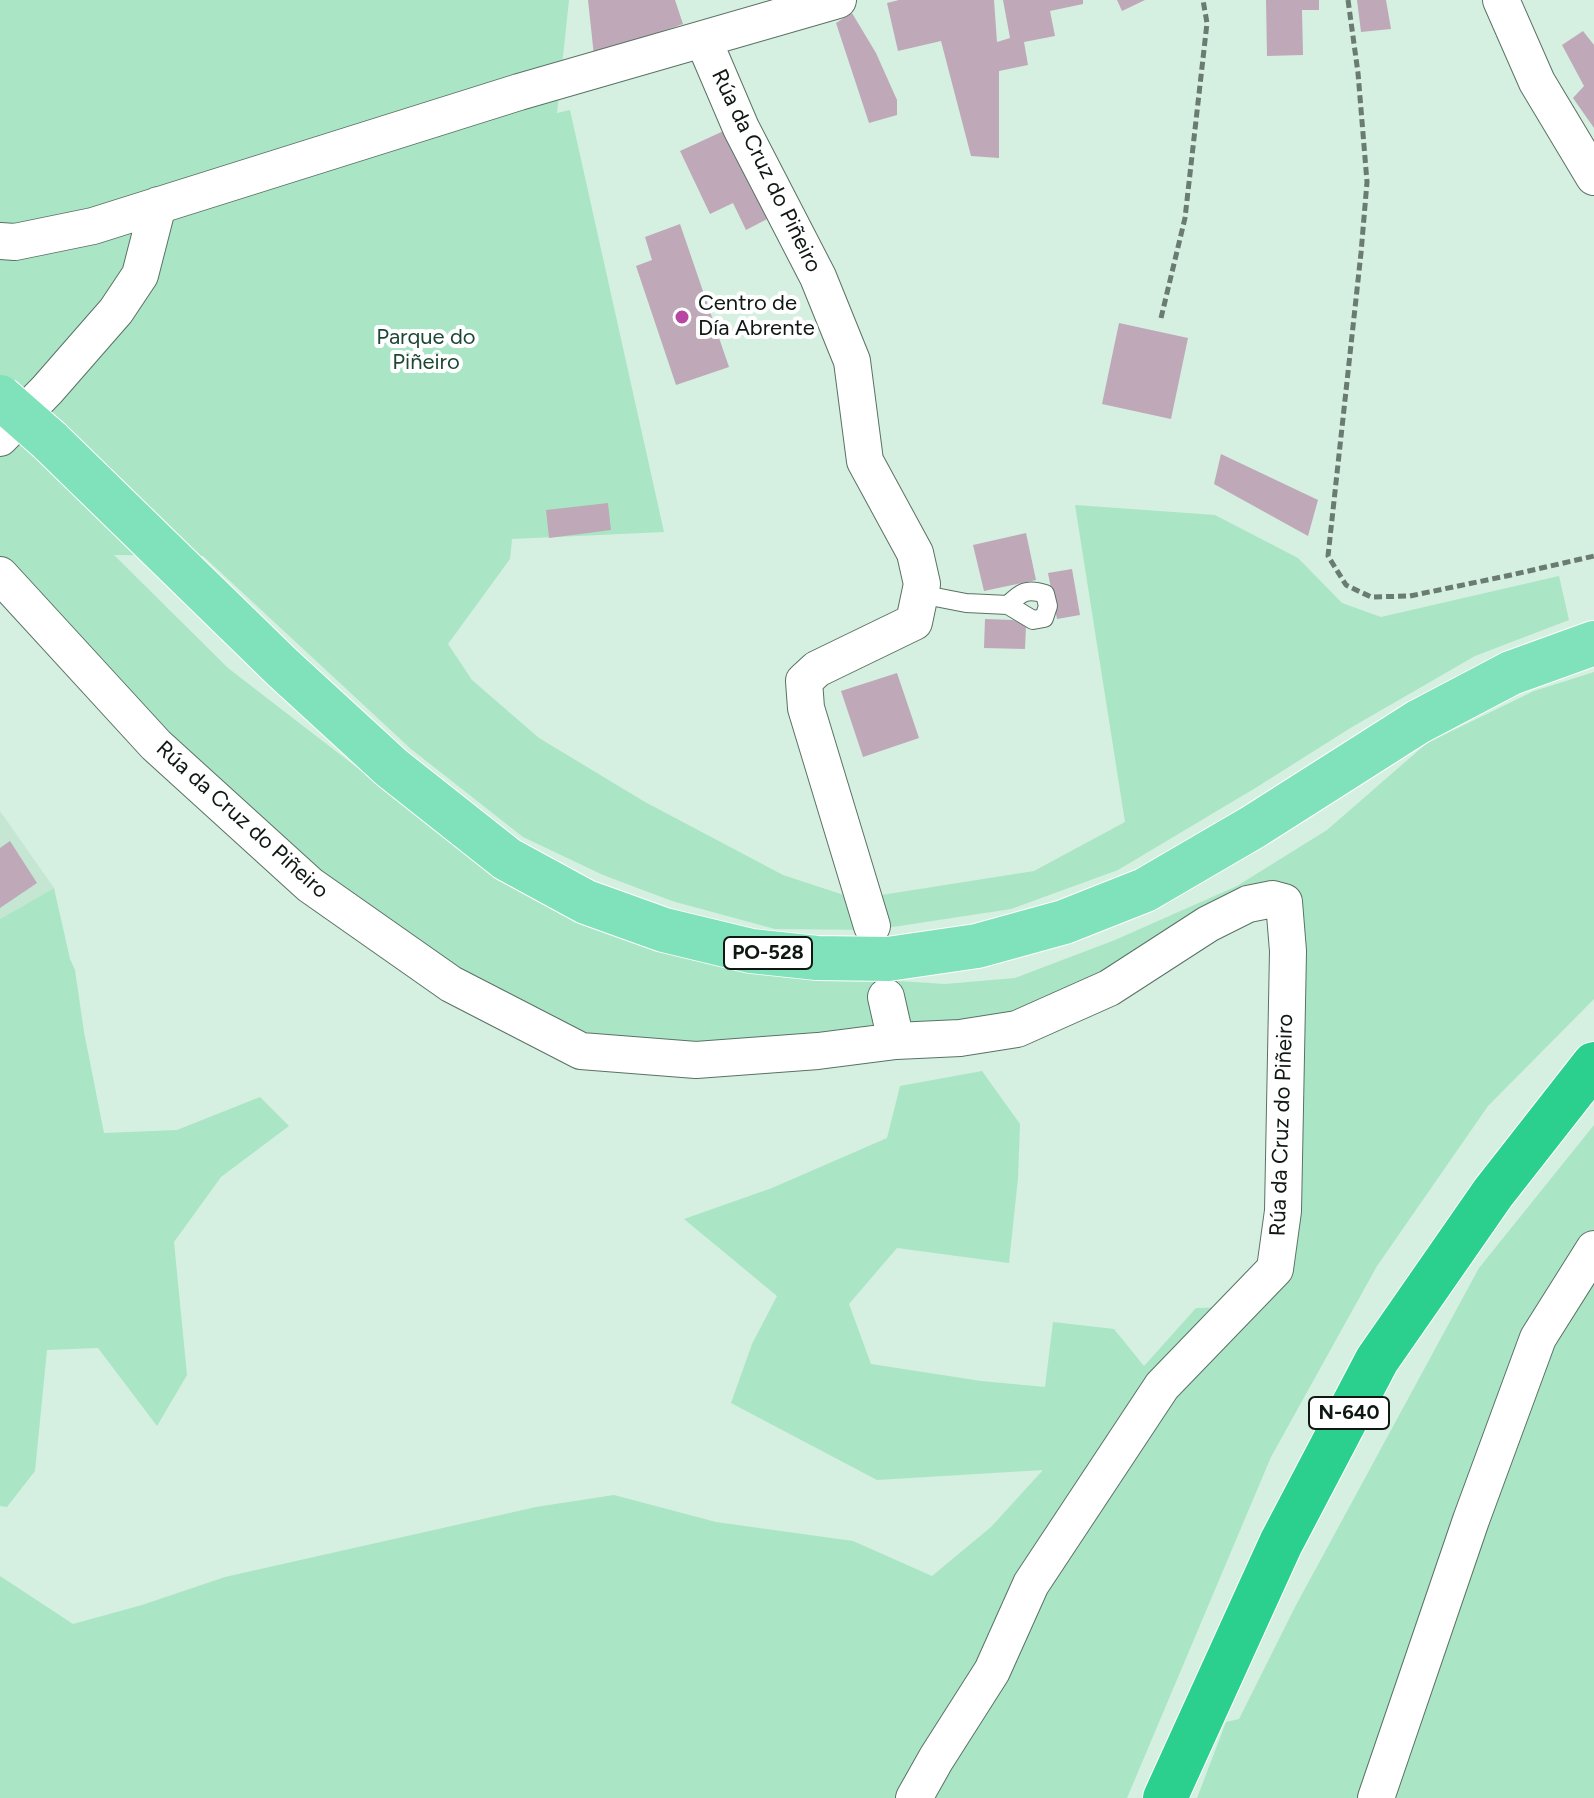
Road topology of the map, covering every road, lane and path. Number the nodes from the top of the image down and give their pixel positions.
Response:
1 (838, 0) edge
2 (1203, 0) edge
3 (1348, 0) edge
4 (1501, 0) edge
5 (703, 39) junction
6 (1594, 177) edge
7 (158, 205) junction
8 (0, 241) edge
9 (1161, 318) dead end
10 (0, 397) edge
11 (0, 438) edge
12 (1594, 556) edge
13 (0, 575) edge
14 (922, 584) junction
15 (1008, 605) dead end
16 (1594, 643) edge
17 (872, 926) dead end
18 (886, 997) dead end
19 (896, 1041) junction
20 (1594, 1064) edge
21 (1594, 1249) edge
22 (914, 1798) edge
23 (1165, 1798) edge
24 (1376, 1798) edge

1 - 5 street
2 - 9 path
3 - 12 path
4 - 6 street
5 - 7 street
5 - 14 street, Rúa da Cruz do Piñeiro
7 - 8 street
7 - 11 street
10 - 16 main road, PO-528, bridge
13 - 19 street, Rúa da Cruz do Piñeiro
14 - 15 lane
14 - 17 street, Rúa da Cruz do Piñeiro
18 - 19 street
19 - 22 street, Rúa da Cruz do Piñeiro
20 - 23 highway, N-640
21 - 24 street

